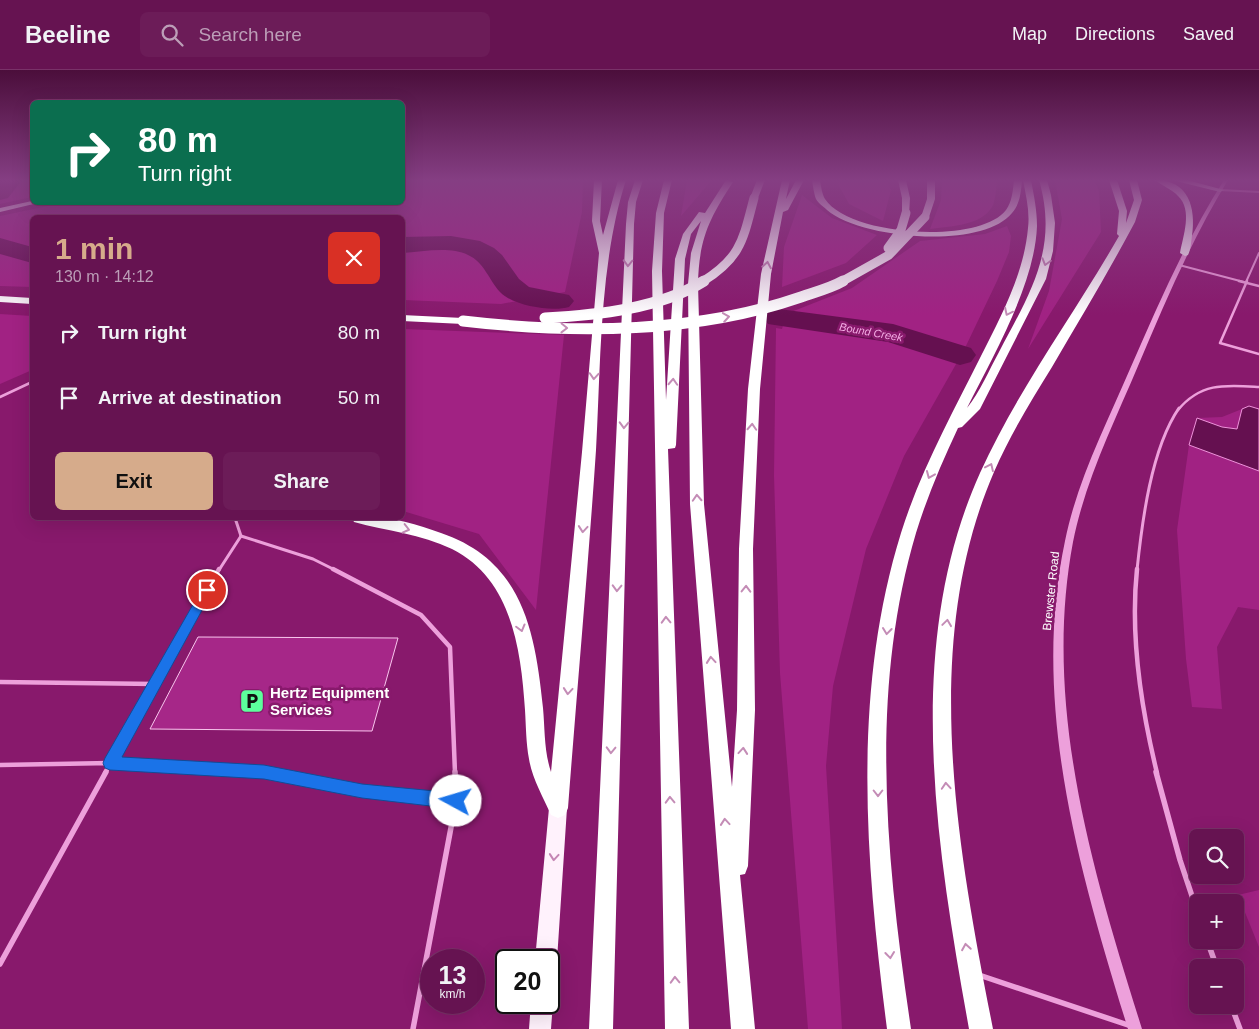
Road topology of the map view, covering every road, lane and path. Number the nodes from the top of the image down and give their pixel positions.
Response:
1 (597, 225) edge
2 (610, 225) edge
3 (630, 225) edge
4 (659, 225) edge
5 (694, 225) edge
6 (703, 225) edge
7 (746, 225) edge
8 (868, 225) edge
9 (903, 225) edge
10 (919, 225) edge
11 (989, 225) edge
12 (1032, 225) edge
13 (1052, 225) edge
14 (1122, 225) edge
15 (1128, 225) edge
16 (1189, 225) edge
17 (1201, 225) edge
18 (775, 226) edge
19 (1116, 250) junction
20 (1185, 253) junction
21 (1259, 253) edge
22 (603, 257) junction
23 (1179, 265) junction
24 (859, 274) junction
25 (1246, 283) junction
26 (1259, 286) edge
27 (0, 299) edge
28 (30, 300) edge
29 (405, 318) edge
30 (463, 321) junction
31 (1259, 354) edge
32 (30, 383) edge
33 (1259, 387) edge
34 (0, 397) edge
35 (951, 431) junction
36 (235, 520) edge
37 (367, 520) edge
38 (241, 536) junction
39 (664, 553) junction
40 (0, 682) edge
41 (155, 684) junction
42 (110, 763) junction
43 (0, 765) edge
44 (456, 801) junction
45 (558, 808) junction
46 (1192, 894) edge
47 (734, 922) junction
48 (547, 949) edge
49 (0, 964) edge
50 (970, 972) junction
51 (541, 1014) edge
52 (1234, 1014) edge
53 (1134, 1028) edge
54 (413, 1029) edge
55 (540, 1029) edge
56 (601, 1029) edge
57 (677, 1029) edge
58 (743, 1029) edge
59 (899, 1029) edge
60 (981, 1029) edge
61 (1240, 1029) edge

1 - 22 highway
2 - 22 highway
3 -> 56 highway
4 - 39 highway
39 -> 5 highway
47 -> 6 highway
7 - 30 highway, bridge
8 - 11 highway
9 - 24 highway, bridge
10 - 24 highway, bridge
12 -> 35 highway
13 -> 35 highway
14 - 19 highway
15 - 19 highway
16 - 20 highway
17 - 20 street, Brewster Road
47 -> 18 highway
50 -> 19 highway
20 - 23 street, Brewster Road
21 - 25 lane
22 -> 45 highway
23 - 25 lane
23 - 53 street, Brewster Road
30 -> 24 highway, bridge
25 - 26 lane
25 - 31 lane
27 - 28 highway
29 - 30 highway
32 - 34 lane
33 - 46 lane
35 -> 59 highway
36 - 38 lane
37 -> 45 highway
38 - 41 lane
38 - 44 lane
57 -> 39 highway
40 - 41 lane
41 - 42 lane
42 - 43 lane
42 - 44 lane
42 - 49 lane
44 - 54 lane
45 -> 48 highway
47 - 58 highway
50 - 53 lane
50 - 60 highway
51 - 55 highway
52 - 61 lane

